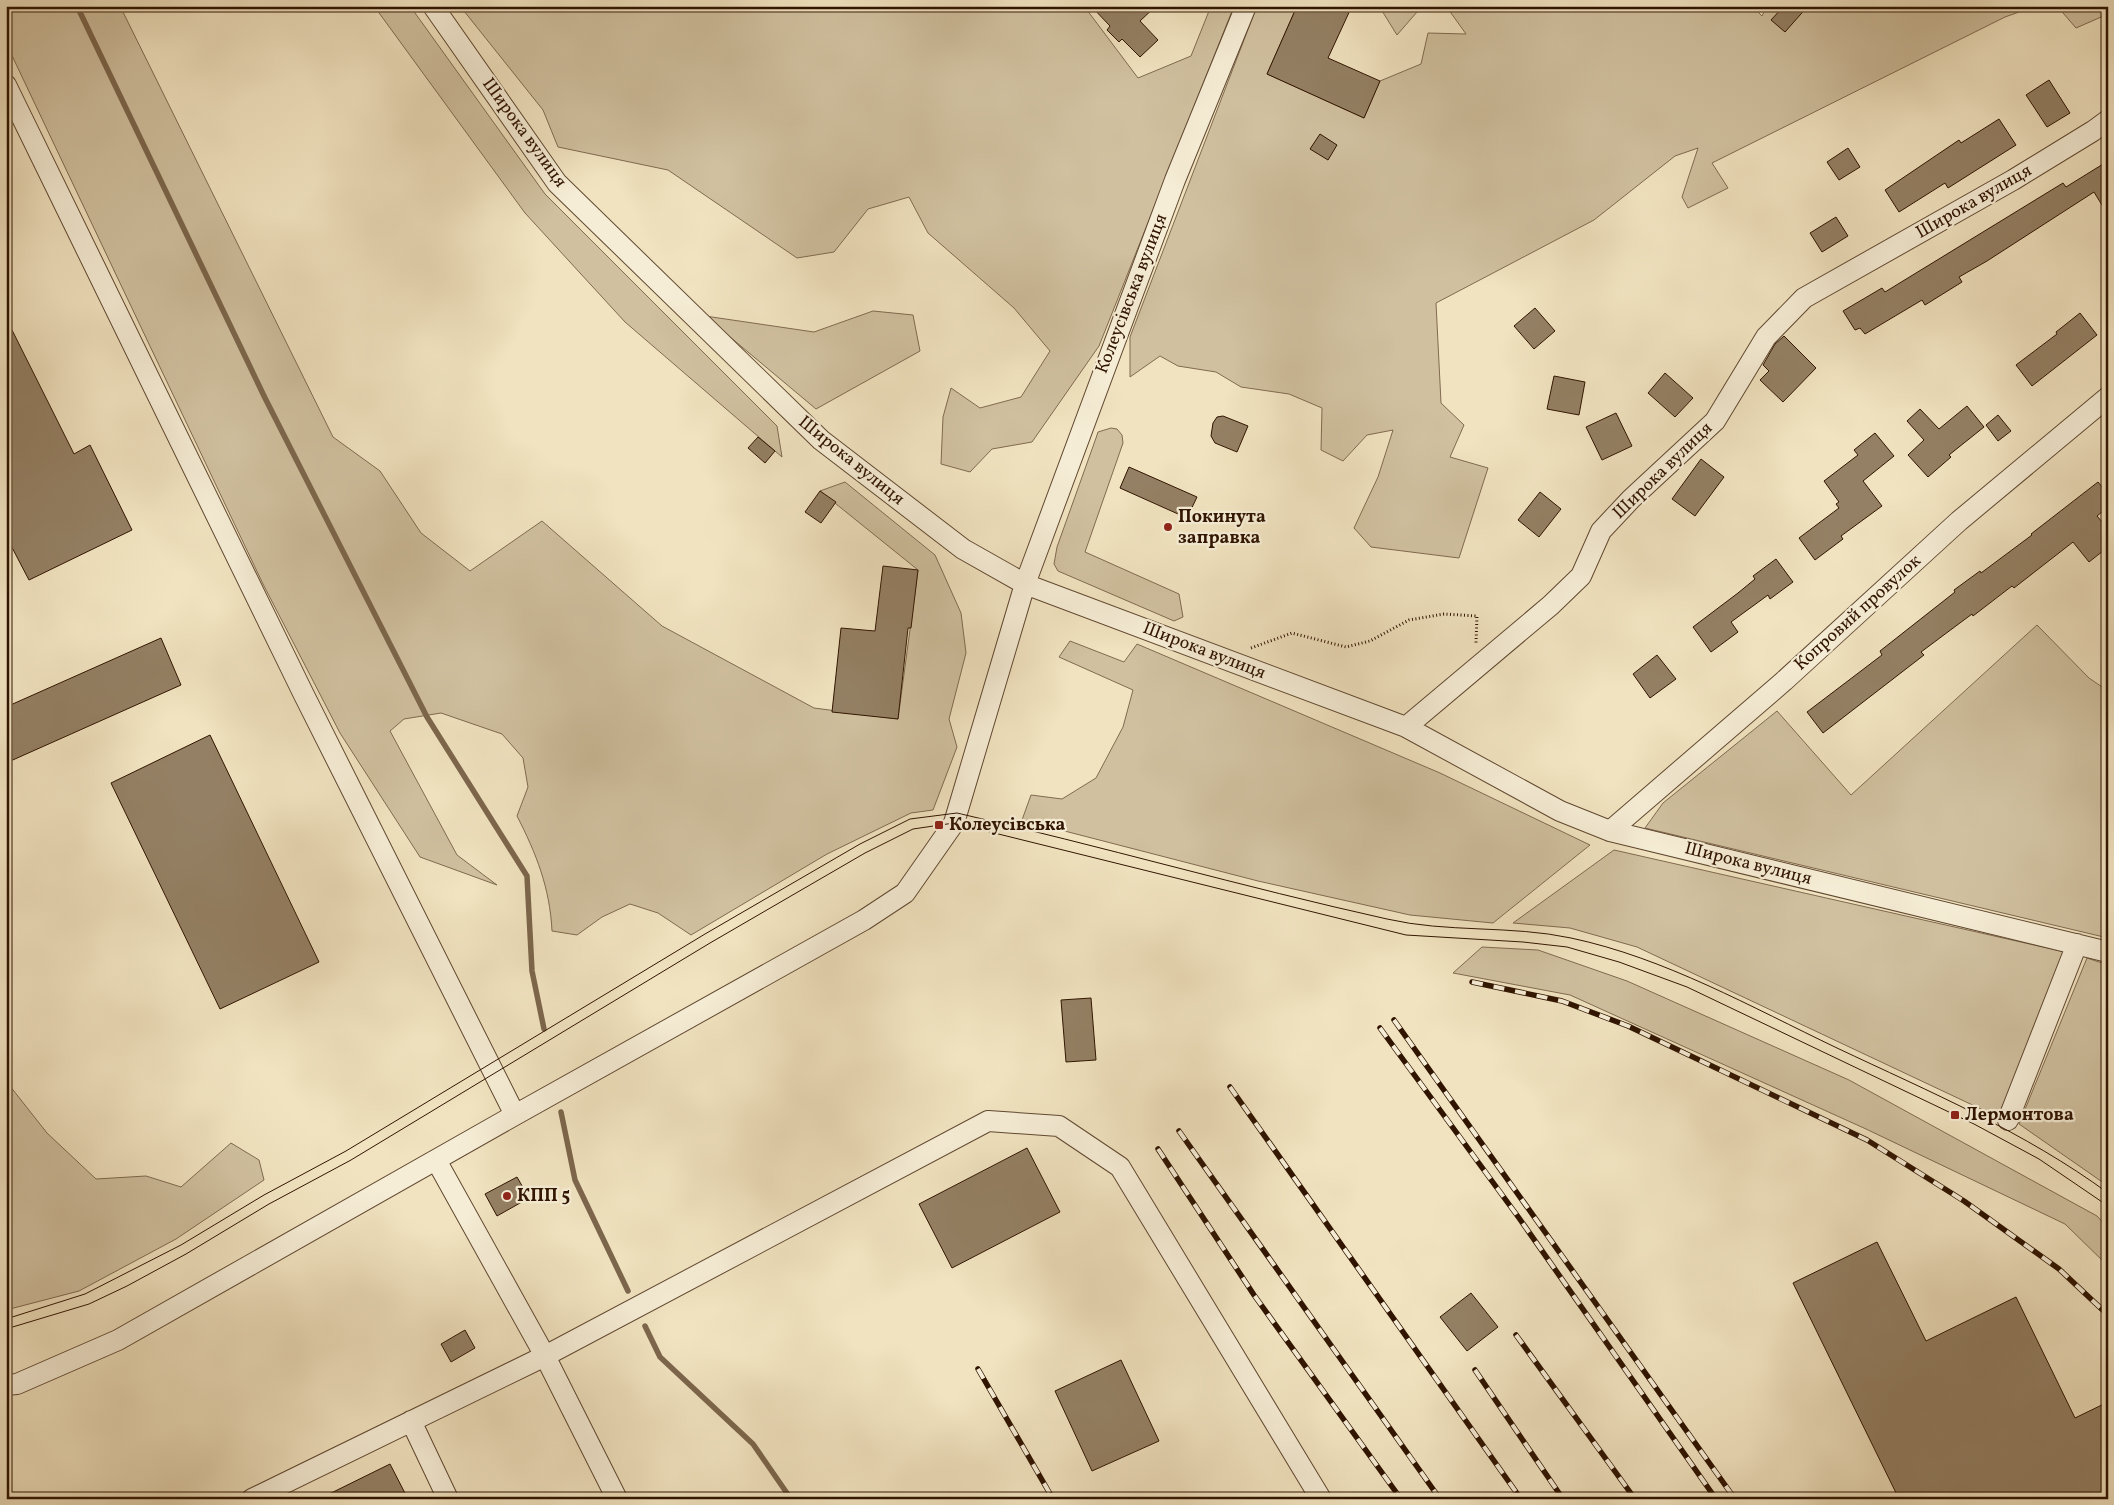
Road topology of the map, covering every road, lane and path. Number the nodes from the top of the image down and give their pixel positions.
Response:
1 (433, 6) edge
2 (1246, 6) edge
3 (6, 85) edge
4 (2108, 120) edge
5 (2108, 397) edge
6 (1025, 584) junction
7 (1234, 662) junction
8 (1476, 668) junction
9 (1406, 726) junction
10 (1610, 831) junction
11 (2077, 944) junction
12 (2108, 952) edge
13 (515, 1115) junction
14 (2008, 1120) dead end
15 (436, 1160) junction
16 (545, 1356) junction
17 (6, 1385) edge
18 (410, 1421) junction
19 (252, 1499) edge
20 (448, 1499) edge
21 (617, 1499) edge
22 (1321, 1499) edge

1 - 6 street, Широка вулиця
2 - 6 street, Колеусівська вулиця
3 - 13 street
4 - 8 street, Широка вулиця
5 - 10 street, Копровий провулок
6 - 7 street, Широка вулиця
6 - 13 street, Колеусівська вулиця
7 - 8 path
7 - 9 street, Широка вулиця
8 - 9 street, Широка вулиця
9 - 10 street, Широка вулиця
10 - 11 street, Широка вулиця
11 - 12 street, Широка вулиця
11 - 14 street
13 - 15 street, Колеусівська вулиця
15 - 16 street
15 - 17 street, Колеусівська вулиця
16 - 18 street
16 - 21 street
16 - 22 street
18 - 19 street
18 - 20 street

